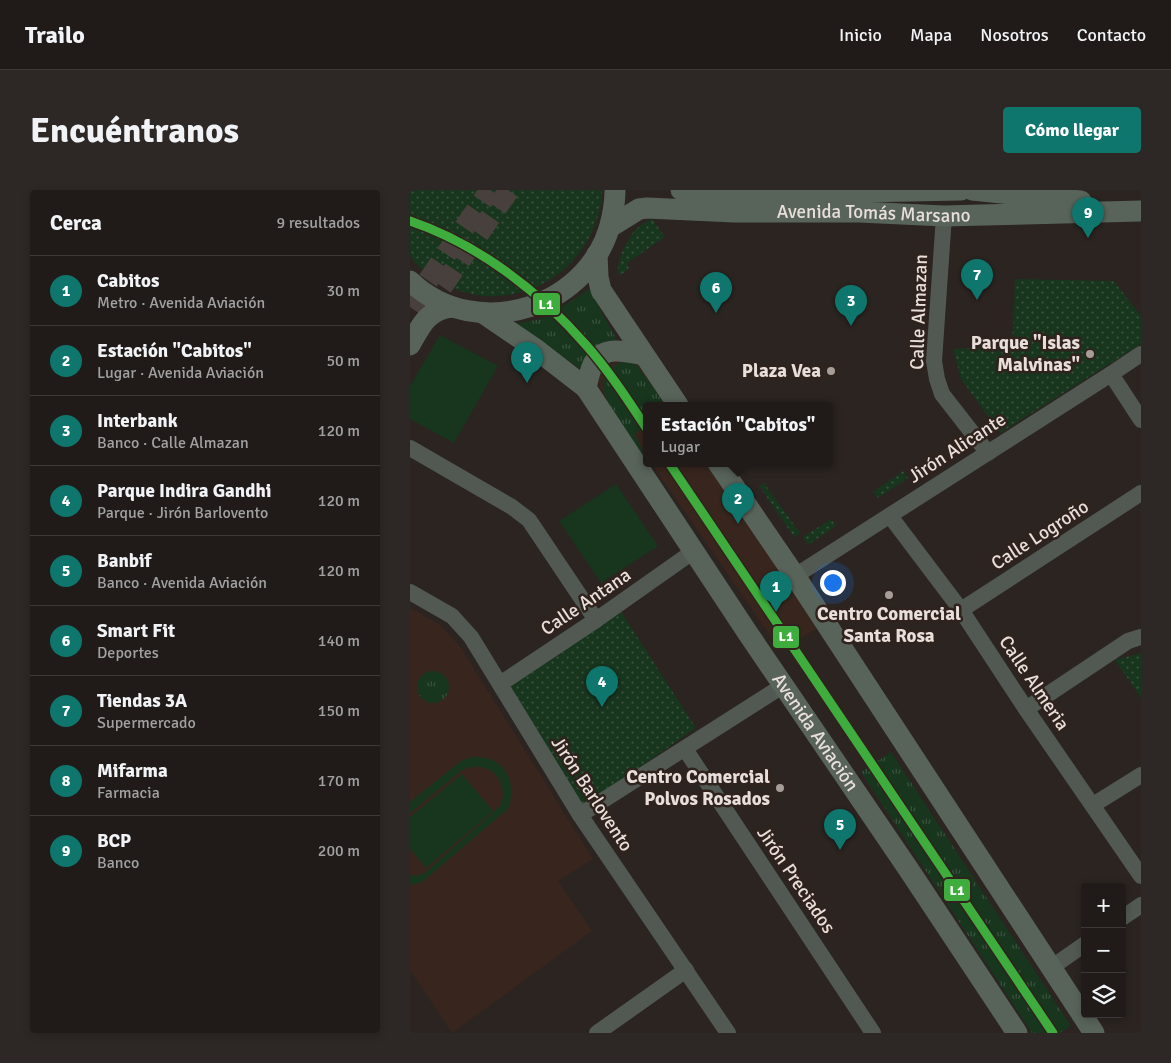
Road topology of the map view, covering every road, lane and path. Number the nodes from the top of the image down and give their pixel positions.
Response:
1 (615, 190) edge
2 (681, 190) edge
3 (961, 190) edge
4 (972, 190) edge
5 (1141, 209) edge
6 (944, 216) junction
7 (610, 226) junction
8 (597, 254) junction
9 (410, 281) edge
10 (453, 307) junction
11 (483, 313) junction
12 (410, 345) edge
13 (1141, 354) edge
14 (644, 356) junction
15 (1111, 374) junction
16 (586, 388) junction
17 (676, 402) edge
18 (1141, 420) edge
19 (410, 448) edge
20 (988, 453) junction
21 (721, 467) edge
22 (1141, 492) edge
23 (890, 516) junction
24 (694, 551) junction
25 (795, 576) junction
26 (410, 592) edge
27 (962, 610) junction
28 (596, 620) junction
29 (1141, 637) edge
30 (500, 684) junction
31 (784, 685) junction
32 (1026, 709) junction
33 (685, 749) junction
34 (1141, 775) edge
35 (1093, 805) junction
36 (580, 815) junction
37 (1141, 876) edge
38 (1141, 905) edge
39 (1126, 915) edge
40 (1081, 947) edge
41 (1052, 967) junction
42 (686, 970) junction
43 (1090, 1031) edge
44 (597, 1033) edge
45 (728, 1033) edge
46 (873, 1033) edge
47 (1017, 1033) edge

1 - 7 main road
2 - 3 main road, Avenida Tomás Marsano
4 - 5 main road, Avenida Tomás Marsano
5 - 6 main road, Avenida Tomás Marsano
6 - 7 main road, Avenida Tomás Marsano
6 - 20 street, Calle Almazan
7 - 8 main road
8 - 11 main road
8 - 14 main road
9 - 10 main road
10 - 11 main road
10 - 12 main road
11 - 16 main road, Avenida Aviación
13 - 15 street, Jirón Alicante
14 - 16 main road
14 - 17 main road
15 - 18 street
15 - 20 street, Jirón Alicante
16 - 24 main road, Avenida Aviación
19 - 28 street
20 - 23 street, Jirón Alicante
21 - 25 main road
22 - 27 street, Calle Logroño
23 - 25 street, Jirón Alicante
23 - 27 street, Calle Almeria
24 - 28 street, Calle Antana
24 - 31 main road, Avenida Aviación
25 - 41 main road
26 - 30 street, Jirón Barlovento
27 - 32 street, Calle Almeria
28 - 30 street, Calle Antana
29 - 32 street
30 - 36 street, Jirón Barlovento
31 - 33 street
31 - 47 main road, Avenida Aviación
32 - 35 street, Calle Almeria
33 - 36 street
33 - 46 street, Jirón Preciados
34 - 35 street
35 - 37 street, Calle Almeria
36 - 42 street, Jirón Barlovento
38 - 39 street
40 - 41 street
41 - 43 main road
42 - 44 street
42 - 45 street, Jirón Barlovento

